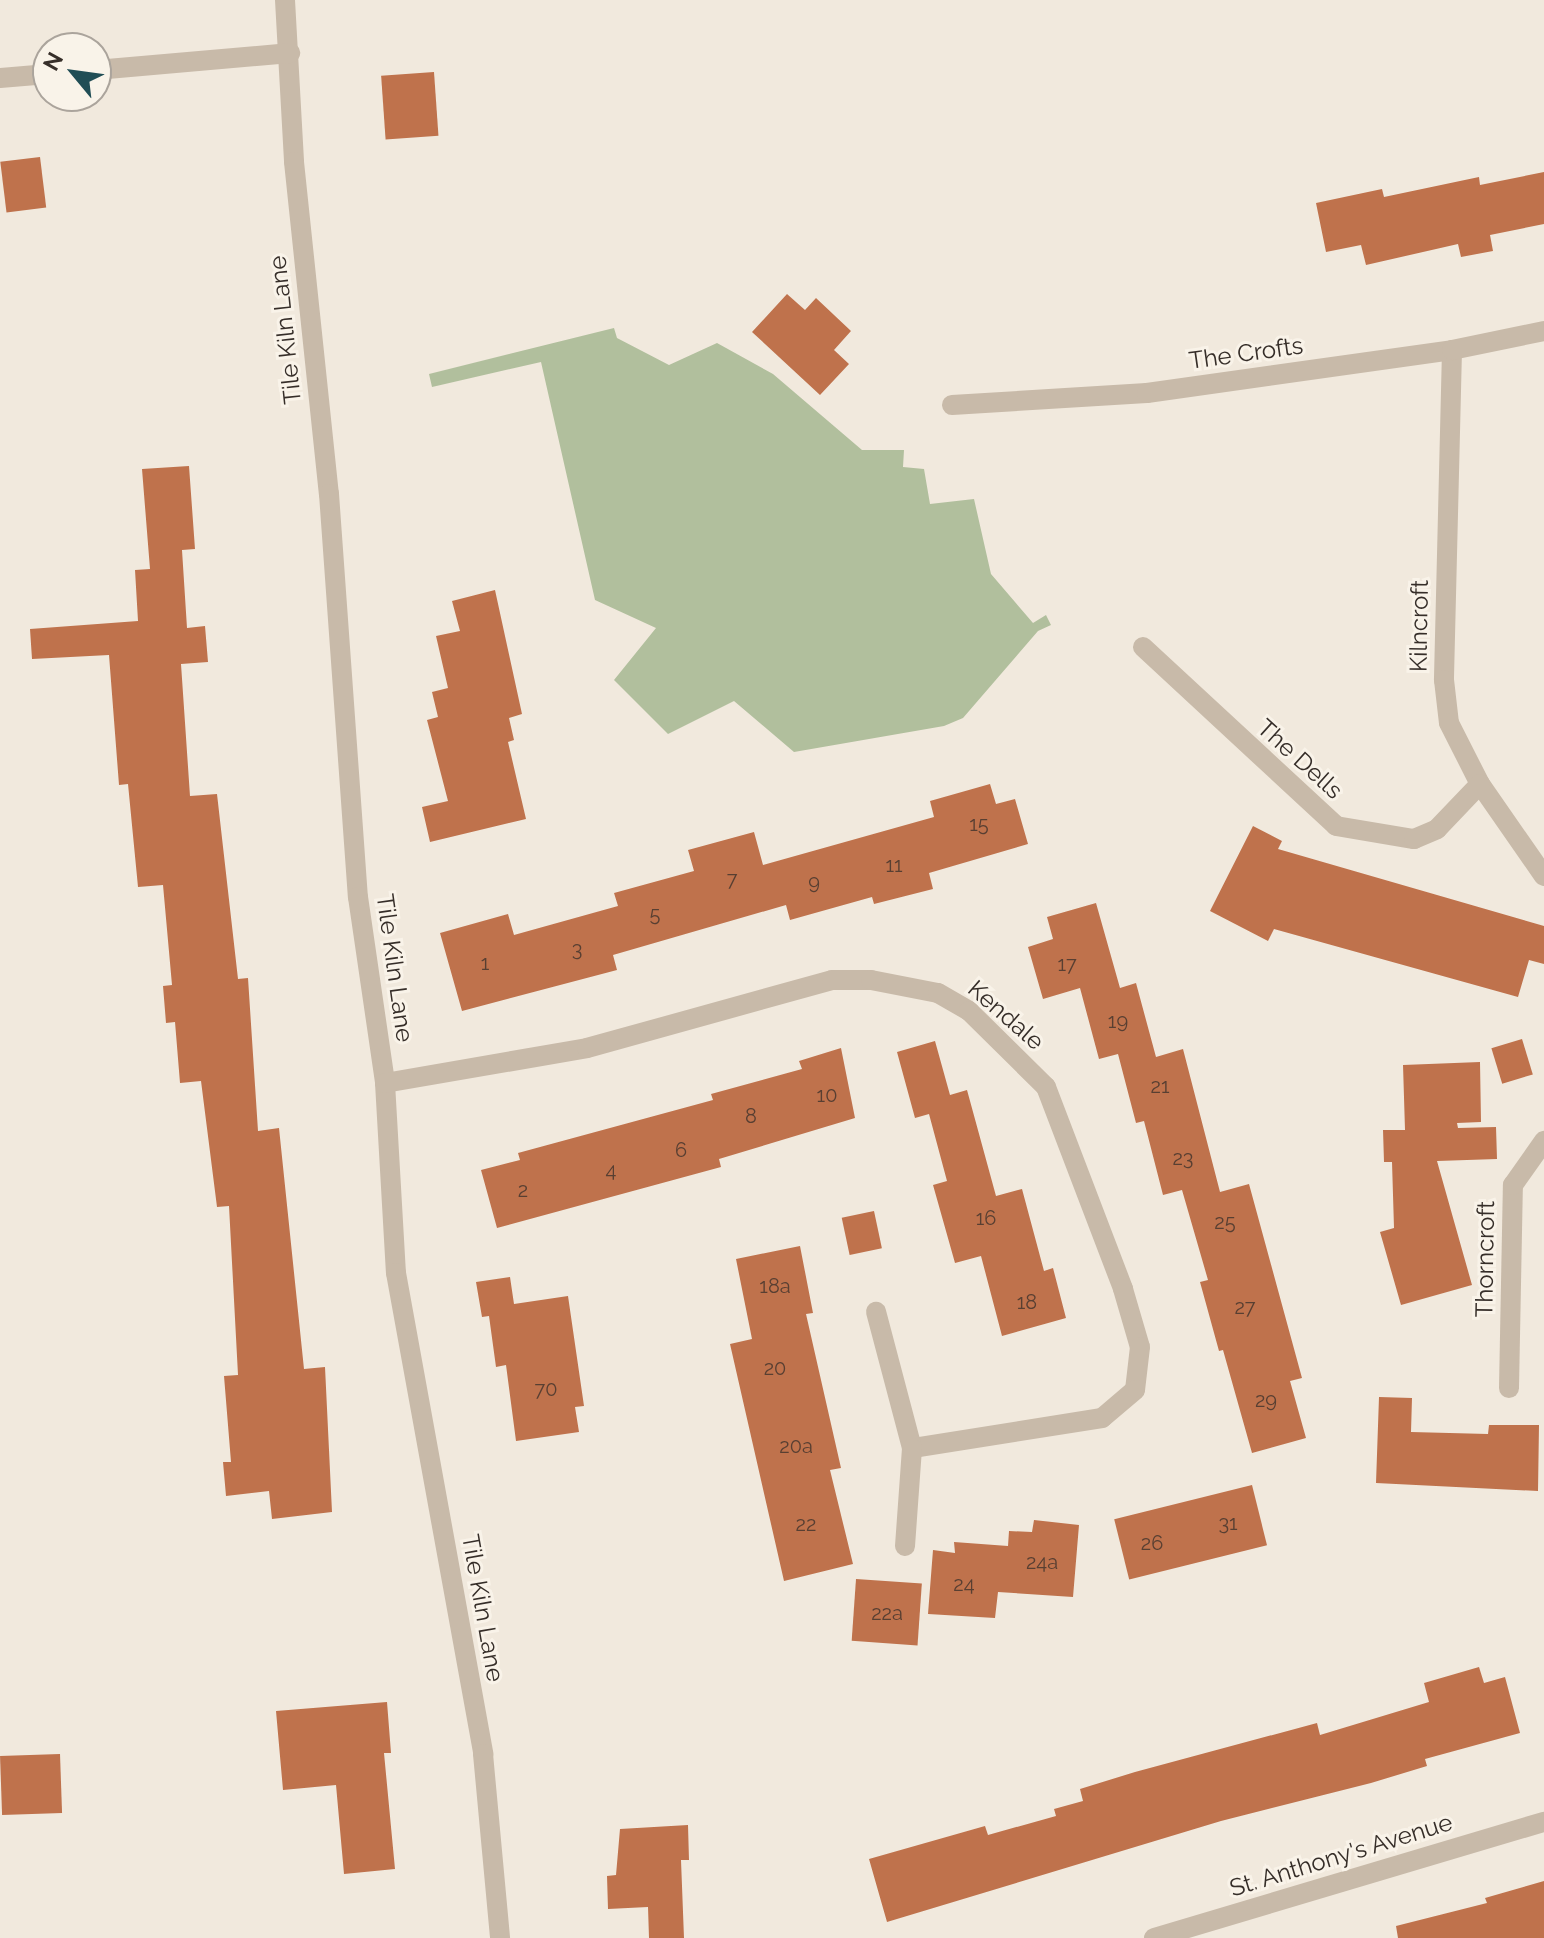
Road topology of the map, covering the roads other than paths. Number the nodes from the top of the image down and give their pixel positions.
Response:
1 (285, 0) edge
2 (290, 53) junction
3 (112, 69) edge
4 (32, 75) edge
5 (0, 78) edge
6 (1544, 331) edge
7 (1452, 350) junction
8 (952, 405) dead end
9 (1143, 647) dead end
10 (1480, 784) junction
11 (1544, 876) edge
12 (385, 1083) junction
13 (1544, 1141) edge
14 (876, 1312) dead end
15 (1509, 1388) dead end
16 (912, 1448) junction
17 (905, 1546) dead end
18 (1544, 1822) edge
19 (500, 1938) edge
20 (1154, 1938) edge

1 - 2 street, Tile Kiln Lane
2 - 3 street
2 - 12 street, Tile Kiln Lane
4 - 5 street
6 - 7 street, The Crofts
7 - 8 street, The Crofts
7 - 10 street, Kilncroft
9 - 10 street, The Dells
10 - 11 street, Kilncroft
12 - 16 street, Kendale
12 - 19 street, Tile Kiln Lane
13 - 15 street, Thorncroft
14 - 16 street
16 - 17 street
18 - 20 street, St. Anthony's Avenue

